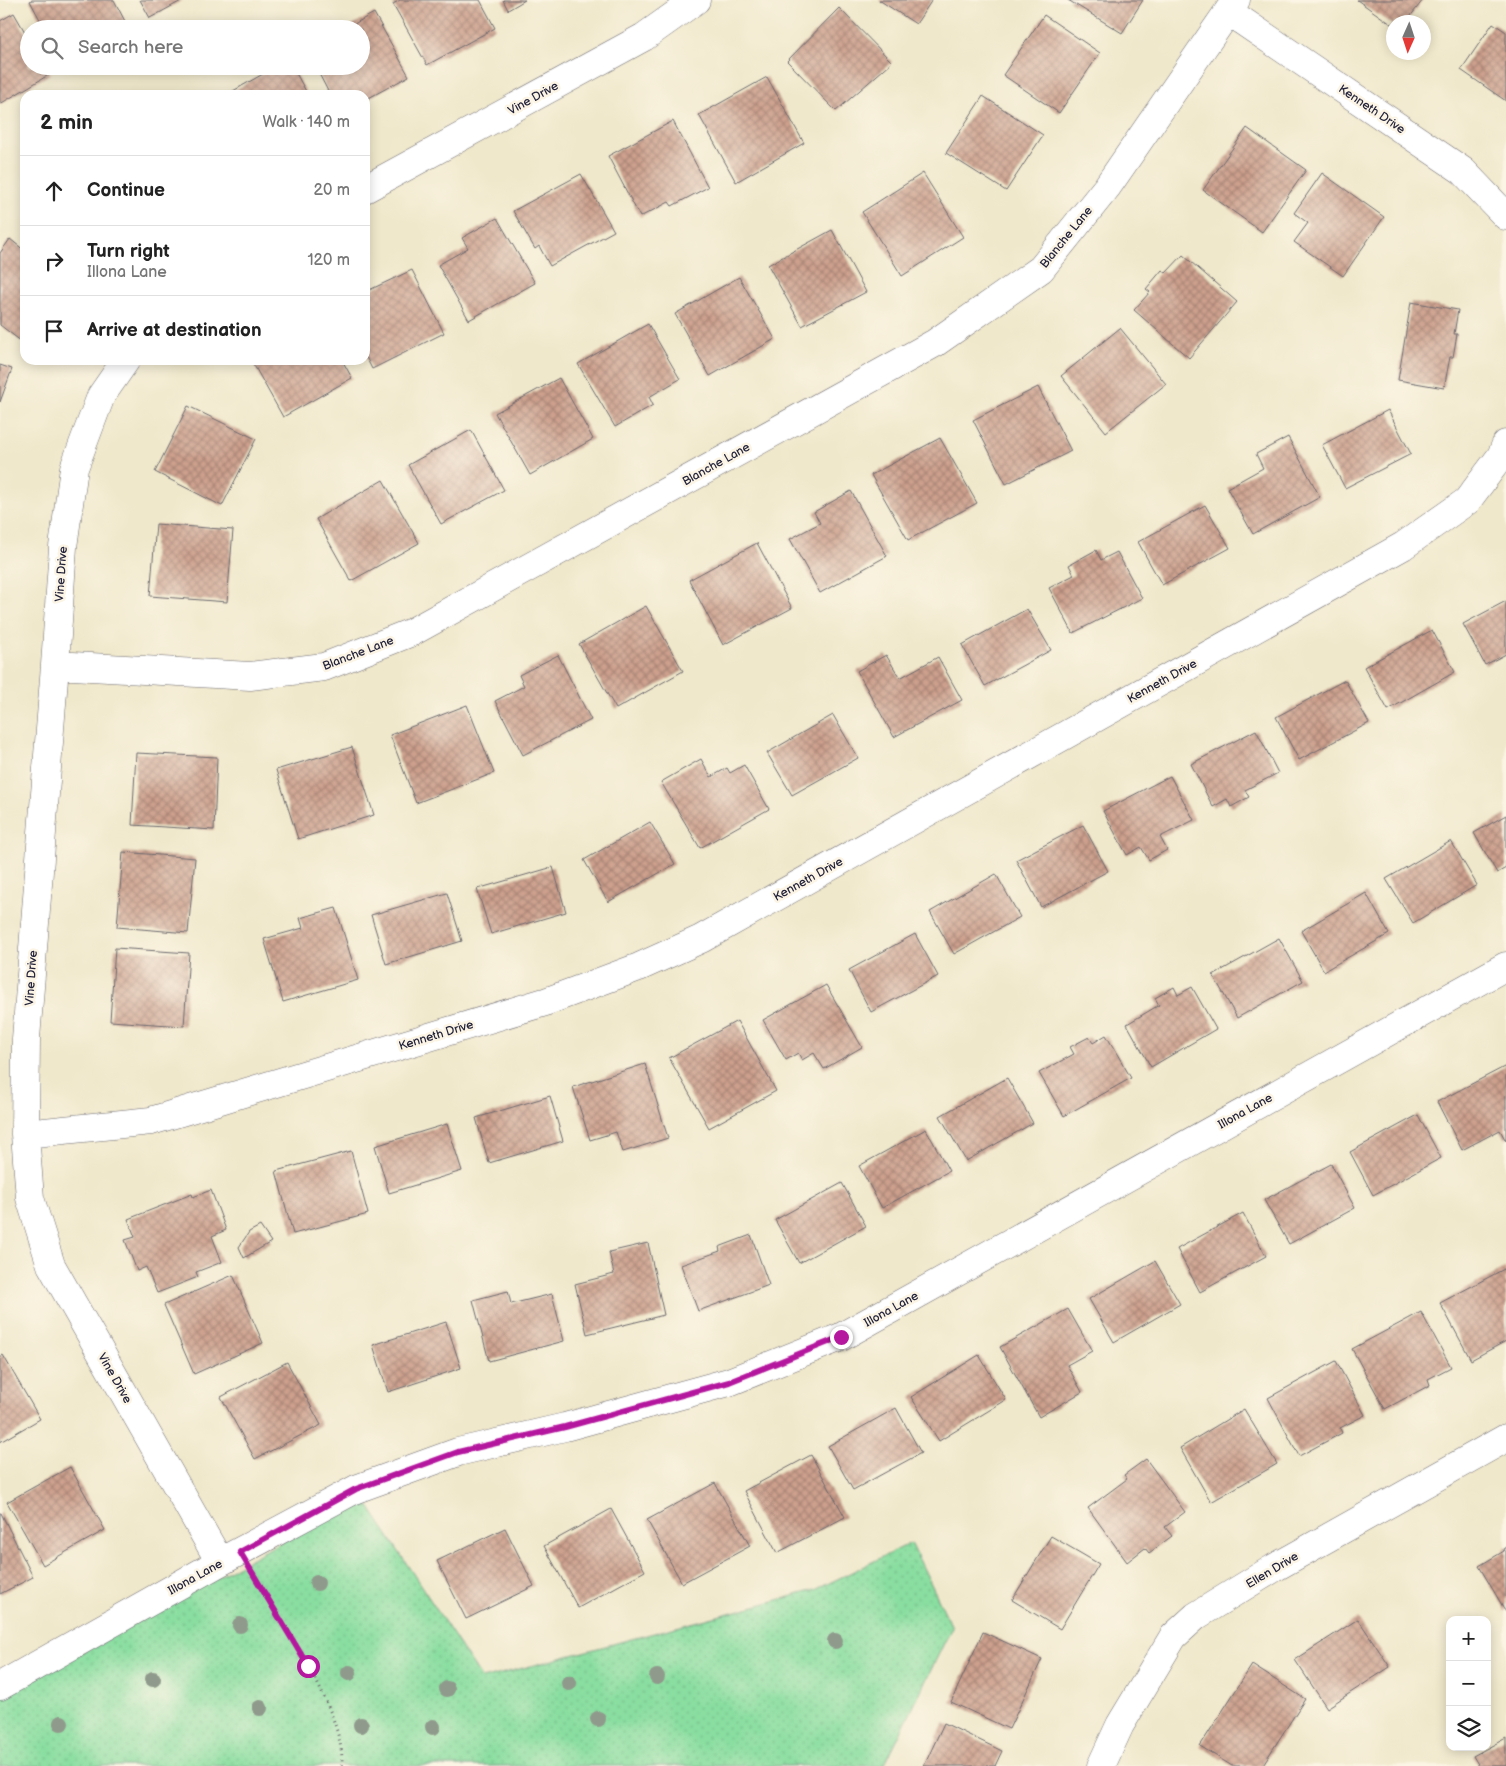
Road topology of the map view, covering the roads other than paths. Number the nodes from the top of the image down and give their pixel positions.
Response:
1 (696, 0) edge
2 (1232, 6) edge
3 (370, 186) edge
4 (1506, 216) edge
5 (123, 365) edge
6 (1506, 444) edge
7 (55, 665) junction
8 (1506, 966) edge
9 (25, 1134) junction
10 (1506, 1438) edge
11 (230, 1557) junction
12 (0, 1686) edge
13 (1101, 1766) edge

1 - 3 street, Vine Drive
2 - 4 street, Kenneth Drive
2 - 7 street, Blanche Lane
5 - 7 street, Vine Drive
6 - 9 street, Kenneth Drive
7 - 9 street, Vine Drive
8 - 11 street, Illona Lane
9 - 11 street, Vine Drive
10 - 13 street, Ellen Drive
11 - 12 street, Illona Lane

